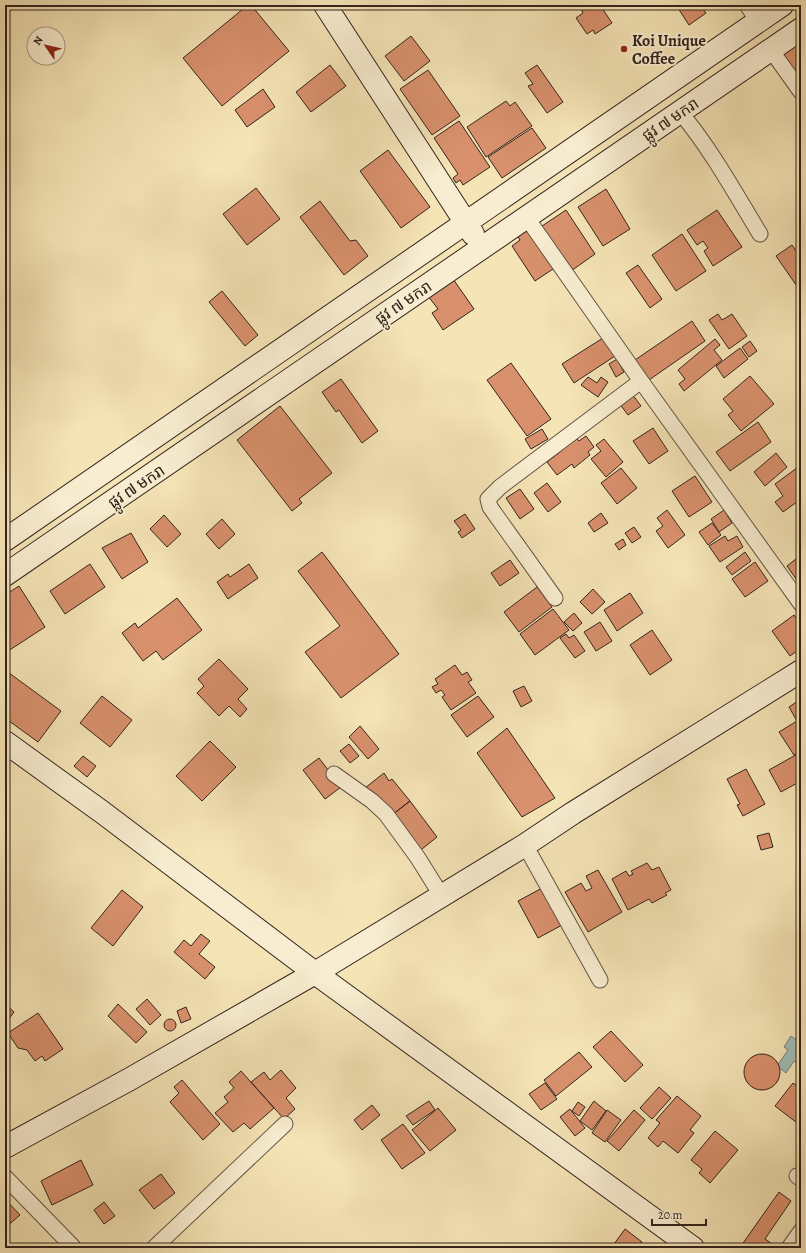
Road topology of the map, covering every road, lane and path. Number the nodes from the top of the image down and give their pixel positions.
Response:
1 (325, 5) edge
2 (782, 5) edge
3 (752, 13) edge
4 (801, 29) edge
5 (771, 50) junction
6 (801, 92) edge
7 (680, 112) junction
8 (527, 218) junction
9 (466, 222) junction
10 (760, 234) dead end
11 (483, 247) junction
12 (641, 381) junction
13 (5, 540) edge
14 (5, 575) edge
15 (555, 598) dead end
16 (801, 604) edge
17 (801, 671) edge
18 (5, 742) edge
19 (334, 774) dead end
20 (525, 845) junction
21 (441, 895) junction
22 (315, 973) junction
23 (600, 980) dead end
24 (285, 1124) dead end
25 (5, 1147) edge
26 (5, 1177) edge
27 (801, 1231) edge
28 (74, 1248) edge
29 (154, 1248) edge
30 (694, 1248) edge
31 (789, 1248) edge

1 - 9 street
2 - 3 street, ផ្លូវ ៧ មករា
3 - 9 street, ផ្លូវ ៧ មករា
4 - 5 street, ផ្លូវ ៧ មករា
5 - 6 street
5 - 7 street, ផ្លូវ ៧ មករា
7 - 8 street, ផ្លូវ ៧ មករា
7 - 10 street
8 - 11 street, ផ្លូវ ៧ មករា
8 - 12 street
9 - 11 street
9 - 13 street, ផ្លូវ ៧ មករា
11 - 14 street, ផ្លូវ ៧ មករា
12 - 15 street
12 - 16 street
17 - 20 street
18 - 22 street
19 - 21 street
20 - 21 street
20 - 23 street
21 - 22 street
22 - 25 street
22 - 30 street
24 - 29 street
26 - 28 street
27 - 31 street

